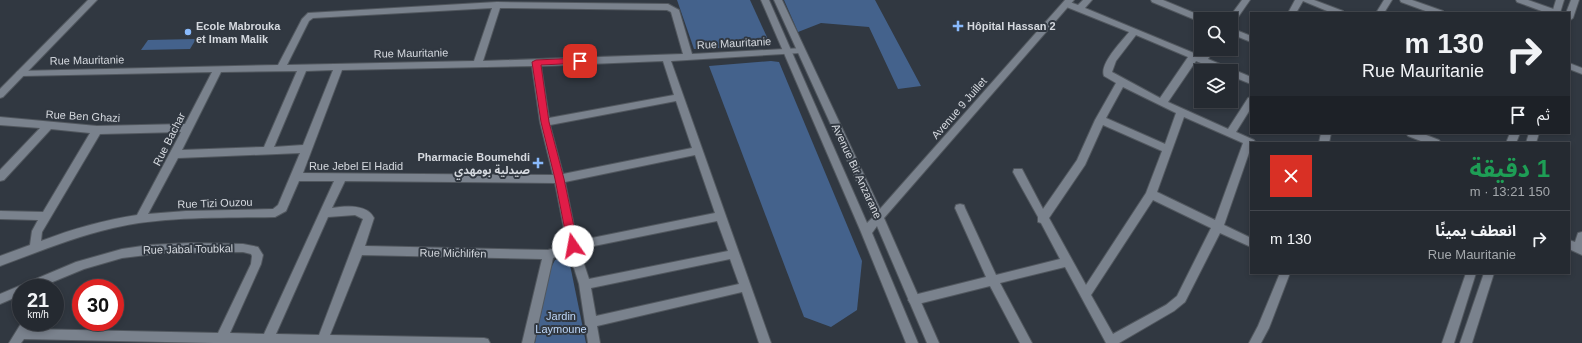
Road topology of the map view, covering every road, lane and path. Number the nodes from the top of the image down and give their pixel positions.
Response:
1 (93, 0) edge
2 (765, 0) edge
3 (778, 0) edge
4 (1088, 0) edge
5 (1155, 0) edge
6 (1246, 0) edge
7 (1299, 0) edge
8 (1306, 0) edge
9 (1388, 0) edge
10 (1404, 0) edge
11 (1520, 0) edge
12 (1560, 0) edge
13 (1575, 0) edge
14 (1068, 2) edge
15 (1173, 3) edge
16 (497, 5) junction
17 (1080, 9) junction
18 (1237, 12) edge
19 (1293, 12) edge
20 (1337, 12) edge
21 (1381, 12) edge
22 (1437, 12) edge
23 (1553, 12) edge
24 (1556, 12) edge
25 (1194, 15) edge
26 (1570, 15) edge
27 (1135, 31) junction
28 (1238, 34) edge
29 (1250, 39) edge
30 (800, 50) junction
31 (787, 52) junction
32 (1194, 56) junction
33 (1206, 56) edge
34 (666, 58) junction
35 (688, 58) junction
36 (1203, 60) junction
37 (536, 62) junction
38 (478, 64) junction
39 (1212, 64) edge
40 (339, 66) junction
41 (1570, 66) edge
42 (281, 67) junction
43 (303, 67) junction
44 (218, 69) junction
45 (1582, 71) edge
46 (22, 73) junction
47 (1238, 75) edge
48 (1250, 81) edge
49 (1121, 83) junction
50 (0, 95) edge
51 (679, 97) junction
52 (1250, 102) edge
53 (1162, 103) junction
54 (1182, 111) junction
55 (1100, 120) junction
56 (0, 121) edge
57 (545, 122) junction
58 (48, 126) junction
59 (188, 128) junction
60 (97, 130) junction
61 (1230, 133) junction
62 (1413, 134) edge
63 (1433, 142) edge
64 (1249, 143) edge
65 (308, 149) junction
66 (1168, 149) junction
67 (268, 150) junction
68 (698, 151) junction
69 (175, 154) junction
70 (1018, 172) dead end
71 (0, 177) edge
72 (296, 177) junction
73 (341, 178) junction
74 (560, 179) junction
75 (1151, 194) junction
76 (960, 208) dead end
77 (325, 213) junction
78 (0, 215) edge
79 (45, 216) junction
80 (721, 216) junction
81 (879, 218) junction
82 (140, 219) junction
83 (1042, 219) junction
84 (1218, 226) junction
85 (866, 232) junction
86 (1582, 236) edge
87 (1250, 242) edge
88 (573, 246) junction
89 (35, 247) junction
90 (1576, 248) edge
91 (358, 250) junction
92 (734, 254) junction
93 (548, 255) junction
94 (0, 261) edge
95 (1067, 262) junction
96 (1285, 274) edge
97 (1471, 274) edge
98 (1489, 274) edge
99 (58, 275) junction
100 (48, 279) edge
101 (55, 279) edge
102 (993, 280) junction
103 (585, 284) junction
104 (745, 287) junction
105 (12, 294) edge
106 (1086, 294) junction
107 (0, 299) edge
108 (914, 300) junction
109 (591, 322) junction
110 (18, 339) edge
111 (267, 340) junction
112 (220, 341) edge
113 (321, 342) edge
114 (929, 342) edge
115 (1112, 342) edge
116 (484, 343) edge
117 (528, 343) edge
118 (594, 343) edge
119 (765, 343) edge
120 (912, 343) edge
121 (1026, 343) edge
122 (1255, 343) edge
123 (1448, 343) edge
124 (1466, 343) edge

1 - 46 street
2 - 31 street, Avenue Bir Anzarane
3 - 30 street, Avenue Bir Anzarane
4 - 17 street
5 - 15 street
6 - 18 street
7 - 19 street
8 - 20 street
9 - 21 street
10 - 22 street
11 - 23 street
12 - 24 street
13 - 26 street
14 - 17 street
14 - 81 street, Avenue 9 Juillet
15 - 25 street
16 - 35 street
16 - 38 street
16 - 42 street
17 - 27 street
27 - 32 street
27 - 49 street
28 - 29 street
30 - 31 street, Rue Mauritanie
30 - 81 street, Avenue Bir Anzarane
31 - 35 street, Rue Mauritanie
31 - 85 street, Avenue Bir Anzarane
32 - 36 street
32 - 53 street
33 - 36 street
34 - 35 street, Rue Mauritanie
34 - 37 street, Rue Mauritanie
34 - 51 street
36 - 39 street
37 - 38 street, Rue Mauritanie
37 - 57 street
38 - 40 street, Rue Mauritanie
40 - 43 street, Rue Mauritanie
40 - 65 street, Rue Tizi Ouzou
41 - 45 street
42 - 43 street, Rue Mauritanie
42 - 44 street, Rue Mauritanie
43 - 67 street
44 - 46 street, Rue Mauritanie
44 - 59 street, Rue Bachar
46 - 50 street
47 - 48 street
49 - 53 street
49 - 55 street
51 - 57 street
51 - 68 street
52 - 61 street
53 - 54 street
54 - 61 street
54 - 66 street
55 - 66 street
55 - 83 street
56 - 58 street, Rue Ben Ghazi
57 - 74 street
58 - 60 street, Rue Ben Ghazi
58 - 71 street
59 - 60 street, Rue Ben Ghazi
59 - 69 street, Rue Bachar
60 - 79 street
61 - 64 street
62 - 63 street
64 - 84 street
65 - 67 street
65 - 72 street, Rue Tizi Ouzou
66 - 75 street
67 - 69 street
68 - 74 street, Rue Jebel El Hadid
68 - 80 street
69 - 82 street, Rue Bachar
70 - 83 street
72 - 73 street, Rue Jebel El Hadid
72 - 82 street, Rue Tizi Ouzou
73 - 74 street, Rue Jebel El Hadid
73 - 77 street
74 - 88 street
75 - 84 street
75 - 106 street
76 - 102 street
77 - 91 street
77 - 111 street
78 - 79 street
79 - 89 street
80 - 88 street
80 - 92 street
81 - 85 street, Avenue 9 Juillet
81 - 108 street, Avenue Bir Anzarane
82 - 89 street, Rue Tizi Ouzou
83 - 95 street
84 - 87 street
84 - 115 street
85 - 120 street, Avenue Bir Anzarane
86 - 90 street
88 - 93 street
88 - 103 street
89 - 94 street, Rue Tizi Ouzou
91 - 93 street, Rue Michlifen
91 - 113 street
92 - 103 street
92 - 104 street
93 - 117 street
95 - 102 street
95 - 106 street
96 - 122 street
97 - 123 street
98 - 124 street
99 - 100 street, Rue Jabal Toubkal
99 - 101 street
99 - 112 street, Rue Jabal Toubkal
102 - 108 street
102 - 121 street
103 - 109 street
104 - 109 street
104 - 119 street
105 - 107 street
106 - 115 street
108 - 114 street, Avenue Bir Anzarane
109 - 118 street
110 - 112 street
111 - 112 street
111 - 113 street
113 - 116 street

